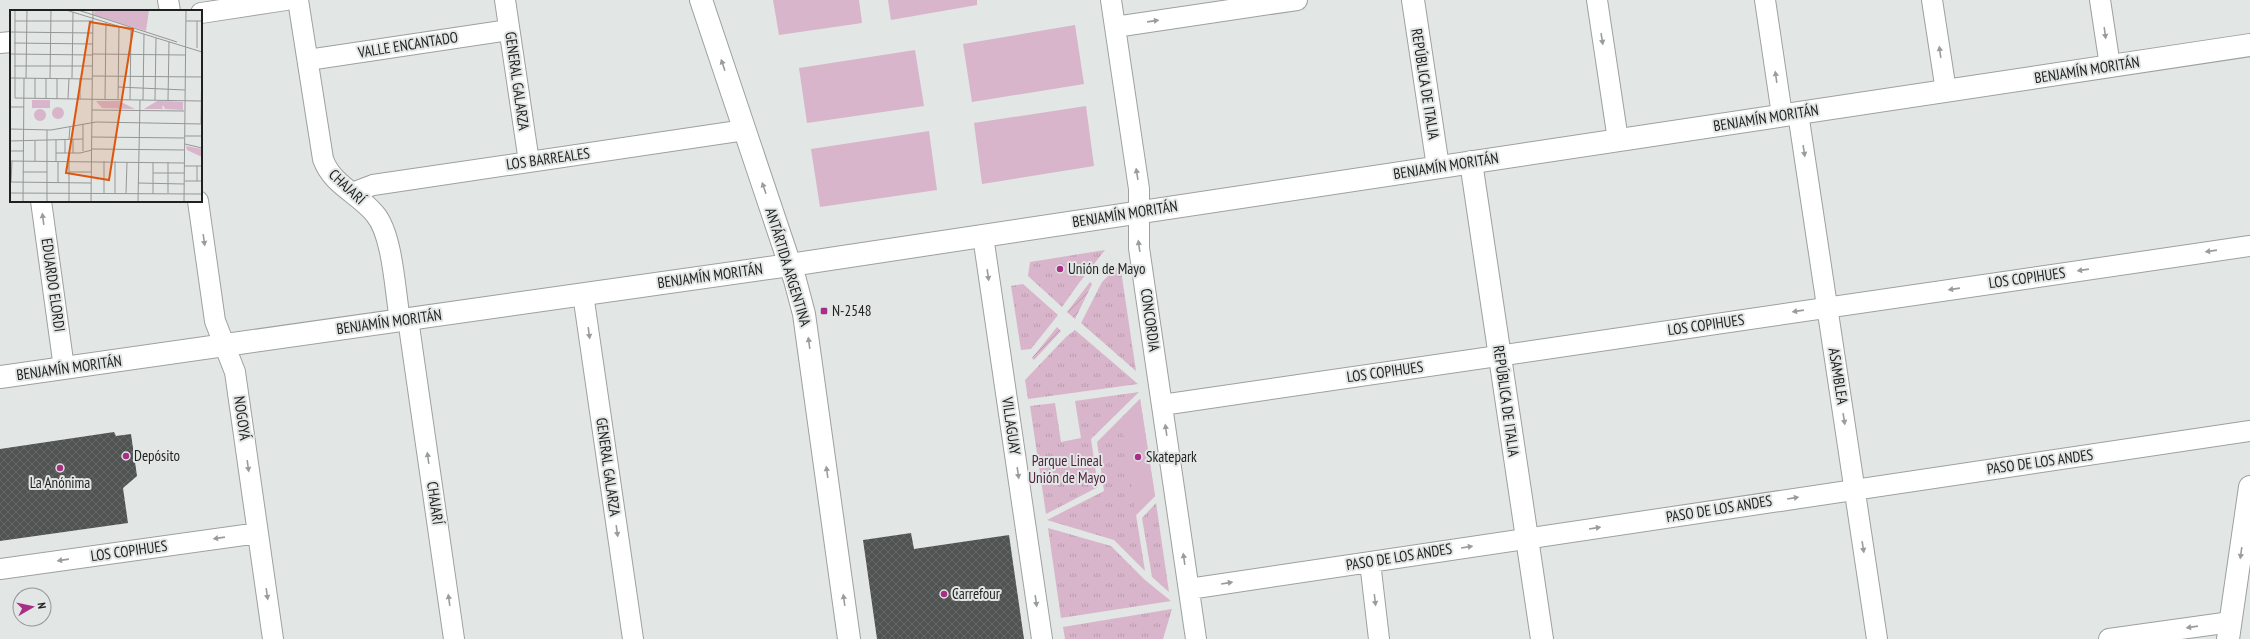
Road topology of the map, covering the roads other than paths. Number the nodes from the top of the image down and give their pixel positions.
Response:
1 (168, 0) edge
2 (286, 0) edge
3 (298, 0) edge
4 (504, 0) edge
5 (701, 0) edge
6 (1111, 0) edge
7 (1297, 0) edge
8 (1413, 0) edge
9 (1596, 0) edge
10 (1765, 0) edge
11 (1932, 0) edge
12 (2100, 0) edge
13 (170, 10) edge
14 (202, 13) edge
15 (1115, 27) junction
16 (509, 30) junction
17 (10, 42) edge
18 (0, 43) edge
19 (2250, 45) edge
20 (308, 60) junction
21 (2110, 66) junction
22 (1946, 91) junction
23 (1790, 114) junction
24 (745, 130) junction
25 (1618, 140) junction
26 (529, 162) junction
27 (1470, 162) junction
28 (1438, 167) junction
29 (352, 193) junction
30 (41, 202) edge
31 (198, 202) edge
32 (1138, 212) junction
33 (983, 236) junction
34 (2250, 246) edge
35 (790, 265) junction
36 (583, 294) junction
37 (1827, 307) junction
38 (404, 320) junction
39 (225, 345) junction
40 (1500, 355) junction
41 (64, 368) junction
42 (0, 378) edge
43 (1162, 405) junction
44 (2250, 431) edge
45 (2250, 487) edge
46 (1854, 489) junction
47 (258, 533) junction
48 (1526, 538) junction
49 (1370, 562) junction
50 (0, 569) edge
51 (1189, 589) junction
52 (2230, 630) edge
53 (273, 639) edge
54 (454, 639) edge
55 (633, 639) edge
56 (849, 639) edge
57 (1042, 639) edge
58 (1196, 639) edge
59 (1379, 639) edge
60 (1542, 639) edge
61 (1877, 639) edge
62 (2109, 639) edge

1 - 13 street
2 - 14 street
3 - 20 street, CHAJARÍ
4 - 16 street, GENERAL GALARZA
24 -> 5 street, ANTÁRTIDA ARGENTINA
6 - 15 street, CONCORDIA
15 -> 7 street
8 - 28 street, REPÚBLICA DE ITALIA
9 -> 25 street
23 -> 10 street, ASAMBLEA
22 -> 11 street
12 -> 21 street
32 -> 15 street, CONCORDIA
16 - 20 street, VALLE ENCANTADO
16 - 26 street, GENERAL GALARZA
17 - 18 street
19 - 21 street, BENJAMÍN MORITÁN
20 - 29 street, CHAJARÍ
21 - 22 street, BENJAMÍN MORITÁN
22 - 23 street, BENJAMÍN MORITÁN
23 - 25 street, BENJAMÍN MORITÁN
23 -> 37 street, ASAMBLEA
24 - 26 street, LOS BARREALES
35 -> 24 street, ANTÁRTIDA ARGENTINA
25 - 27 street, BENJAMÍN MORITÁN
26 - 29 street, LOS BARREALES
27 - 28 street, BENJAMÍN MORITÁN
27 - 40 street, REPÚBLICA DE ITALIA
28 - 32 street, BENJAMÍN MORITÁN
29 - 38 street, CHAJARÍ
41 -> 30 street, EDUARDO ELORDI
31 -> 39 street, NOGOYÁ
32 - 33 street, BENJAMÍN MORITÁN
43 -> 32 street, CONCORDIA
33 - 35 street, BENJAMÍN MORITÁN
33 -> 57 street, VILLAGUAY
34 -> 37 street, LOS COPIHUES
35 - 36 street, BENJAMÍN MORITÁN
56 -> 35 street, ANTÁRTIDA ARGENTINA
36 - 38 street, BENJAMÍN MORITÁN
36 -> 55 street, GENERAL GALARZA
37 -> 40 street, LOS COPIHUES
37 -> 46 street, ASAMBLEA
38 - 39 street, BENJAMÍN MORITÁN
54 -> 38 street, CHAJARÍ
39 - 41 street, BENJAMÍN MORITÁN
39 -> 47 street, NOGOYÁ
40 - 43 street, LOS COPIHUES
40 - 48 street, REPÚBLICA DE ITALIA
41 - 42 street, BENJAMÍN MORITÁN
51 -> 43 street, CONCORDIA
44 - 46 street, PASO DE LOS ANDES
45 -> 52 street
48 -> 46 street, PASO DE LOS ANDES
46 -> 61 street, ASAMBLEA
47 -> 50 street, LOS COPIHUES
47 -> 53 street, NOGOYÁ
49 -> 48 street, PASO DE LOS ANDES
48 - 60 street, REPÚBLICA DE ITALIA
51 -> 49 street, PASO DE LOS ANDES
49 -> 59 street
51 - 58 street, CONCORDIA
52 -> 62 street

